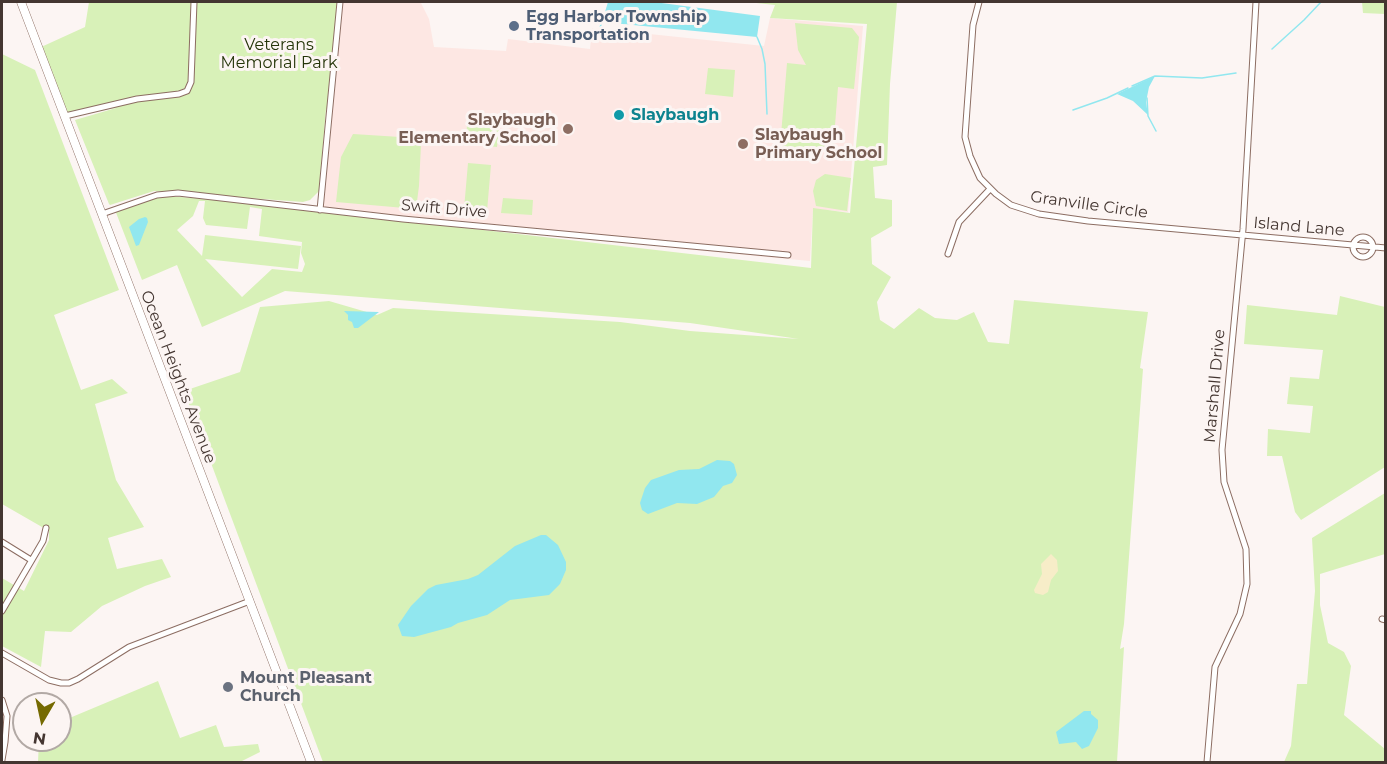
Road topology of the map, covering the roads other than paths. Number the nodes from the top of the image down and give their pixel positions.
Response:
1 (21, 2) edge
2 (194, 2) edge
3 (340, 2) edge
4 (979, 2) edge
5 (1256, 2) edge
6 (65, 116) junction
7 (990, 189) junction
8 (320, 210) junction
9 (102, 214) junction
10 (1243, 236) junction
11 (1353, 245) junction
12 (1373, 248) junction
13 (1386, 248) edge
14 (948, 254) dead end
15 (788, 255) dead end
16 (45, 528) dead end
17 (2, 542) edge
18 (31, 560) junction
19 (250, 601) junction
20 (2, 611) edge
21 (2, 652) edge
22 (2, 700) edge
23 (2, 760) edge
24 (311, 762) edge
25 (1207, 762) edge

1 - 6 main road, Ocean Heights Avenue
2 - 6 street
3 - 8 street
4 - 7 street, Granville Circle
5 - 10 street, Marshall Drive
6 - 9 main road, Ocean Heights Avenue
7 - 10 street, Granville Circle
7 - 14 street
8 - 9 street, Swift Drive
8 - 15 street, Swift Drive
9 - 19 main road, Ocean Heights Avenue
10 - 11 street, Island Lane
10 - 25 street, Marshall Drive
11 - 12 street, Island Lane
11 - 12 street, Island Lane
12 - 13 street, Island Lane
16 - 18 street
17 - 18 street
18 - 20 street
19 - 21 street
19 - 24 main road, Ocean Heights Avenue
22 - 23 street

